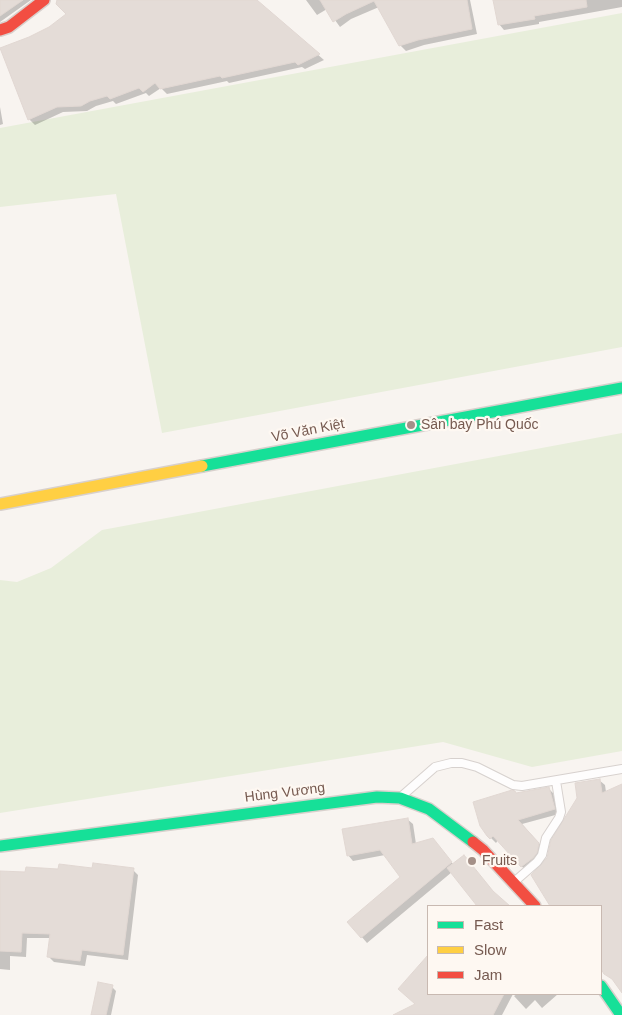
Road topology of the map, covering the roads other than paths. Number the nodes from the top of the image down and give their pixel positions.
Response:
1 (44, 0) edge
2 (0, 30) edge
3 (622, 388) edge
4 (0, 504) edge
5 (622, 769) edge
6 (556, 781) junction
7 (400, 798) junction
8 (0, 846) edge
9 (512, 883) junction
10 (534, 905) edge
11 (602, 987) edge
12 (621, 1015) edge

1 - 2 street
3 - 4 street, Võ Văn Kiệt
5 - 6 lane
6 - 7 lane
6 - 9 lane
7 - 8 street, Hùng Vương
7 - 9 street, Hùng Vương
9 - 10 street, Hùng Vương
11 - 12 street

